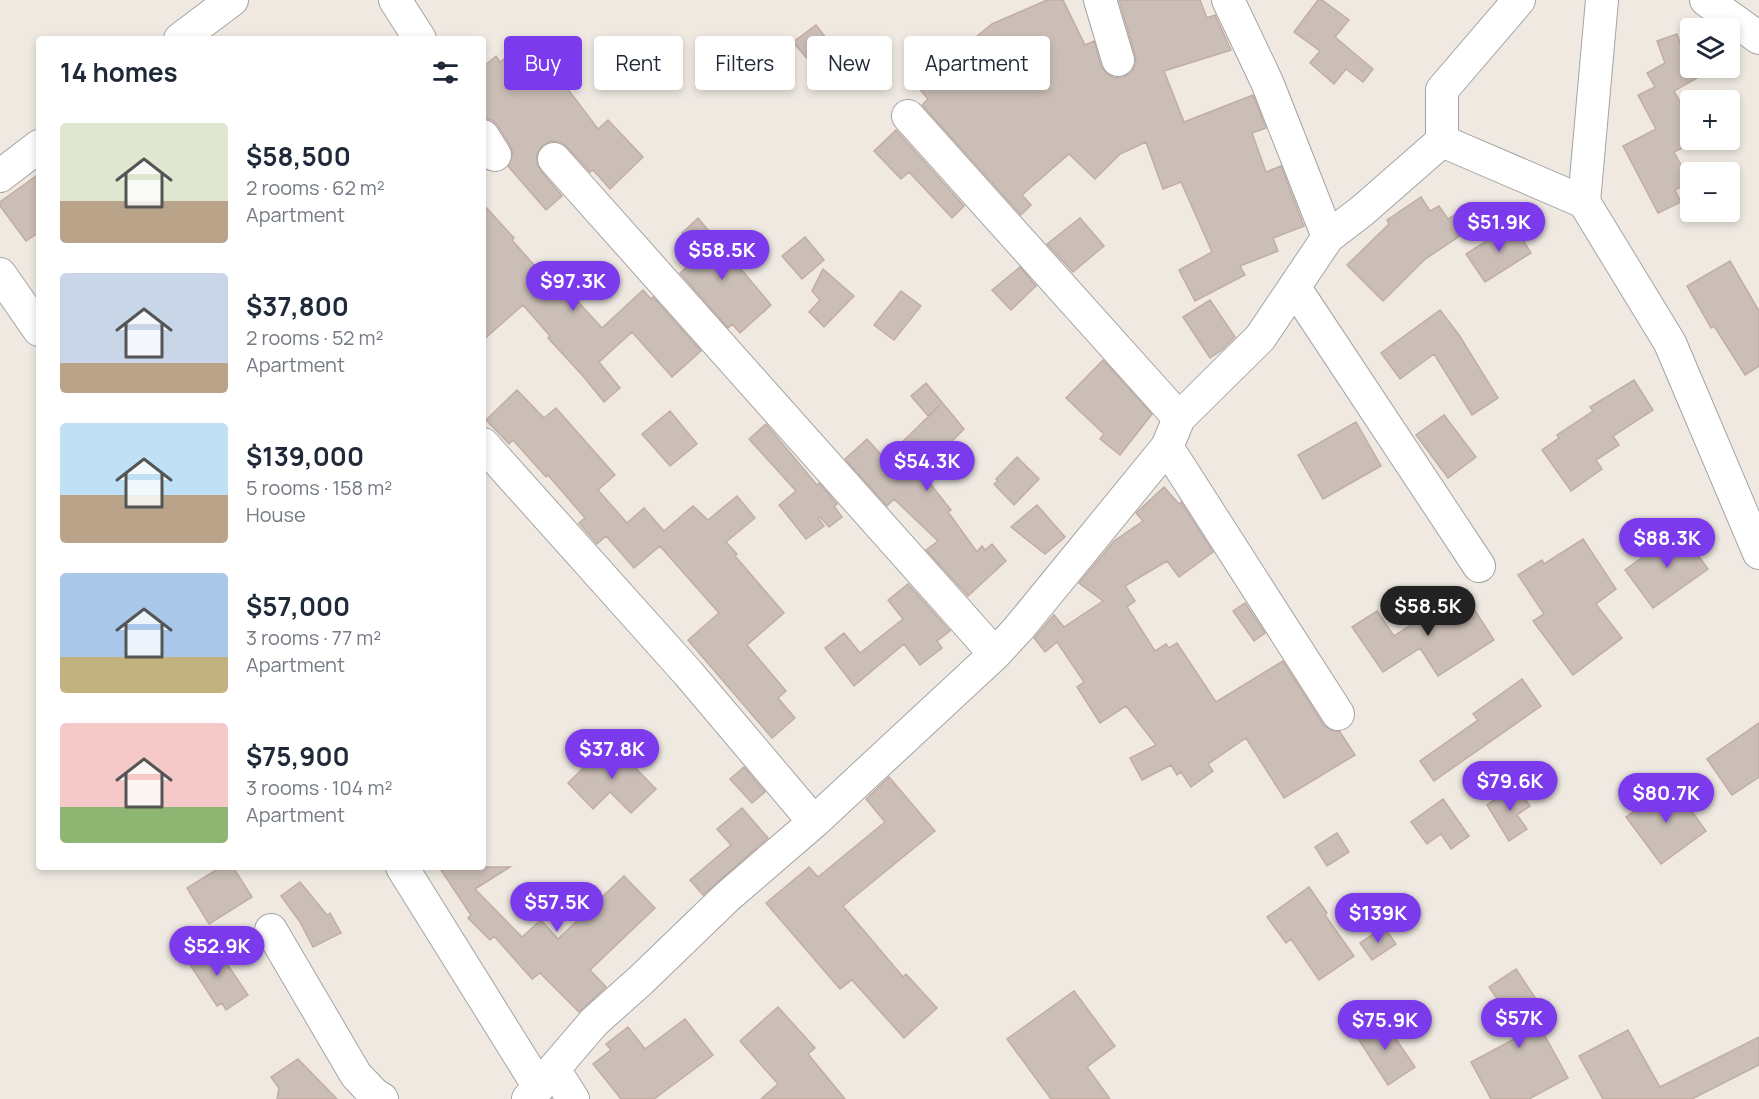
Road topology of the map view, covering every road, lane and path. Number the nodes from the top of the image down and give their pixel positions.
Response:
1 (232, 0) edge
2 (395, 0) edge
3 (1100, 0) edge
4 (1228, 0) edge
5 (1519, 0) edge
6 (1602, 0) edge
7 (1706, 0) edge
8 (184, 36) edge
9 (418, 36) edge
10 (1759, 38) edge
11 (1118, 60) dead end
12 (908, 116) dead end
13 (1442, 141) junction
14 (36, 148) edge
15 (554, 159) dead end
16 (0, 176) edge
17 (1584, 202) junction
18 (1328, 237) junction
19 (0, 274) edge
20 (1294, 288) junction
21 (36, 326) edge
22 (1179, 418) junction
23 (486, 447) edge
24 (1167, 447) junction
25 (1759, 553) edge
26 (1479, 566) dead end
27 (995, 654) junction
28 (1338, 714) dead end
29 (814, 822) junction
30 (404, 870) edge
31 (271, 930) dead end
32 (540, 1085) edge
33 (382, 1099) edge
34 (573, 1099) edge

1 - 8 street
2 - 9 street
3 - 11 street
4 - 18 street
5 - 13 street
6 - 17 street
7 - 10 street
12 - 22 street
13 - 17 street
13 - 18 street
14 - 16 street
15 - 27 street
17 - 25 street
18 - 20 street
19 - 21 street
20 - 22 street
20 - 26 street
22 - 24 street
23 - 29 street
24 - 27 street
24 - 28 street
27 - 29 street
29 - 32 street
30 - 32 street
31 - 33 street
32 - 34 street

